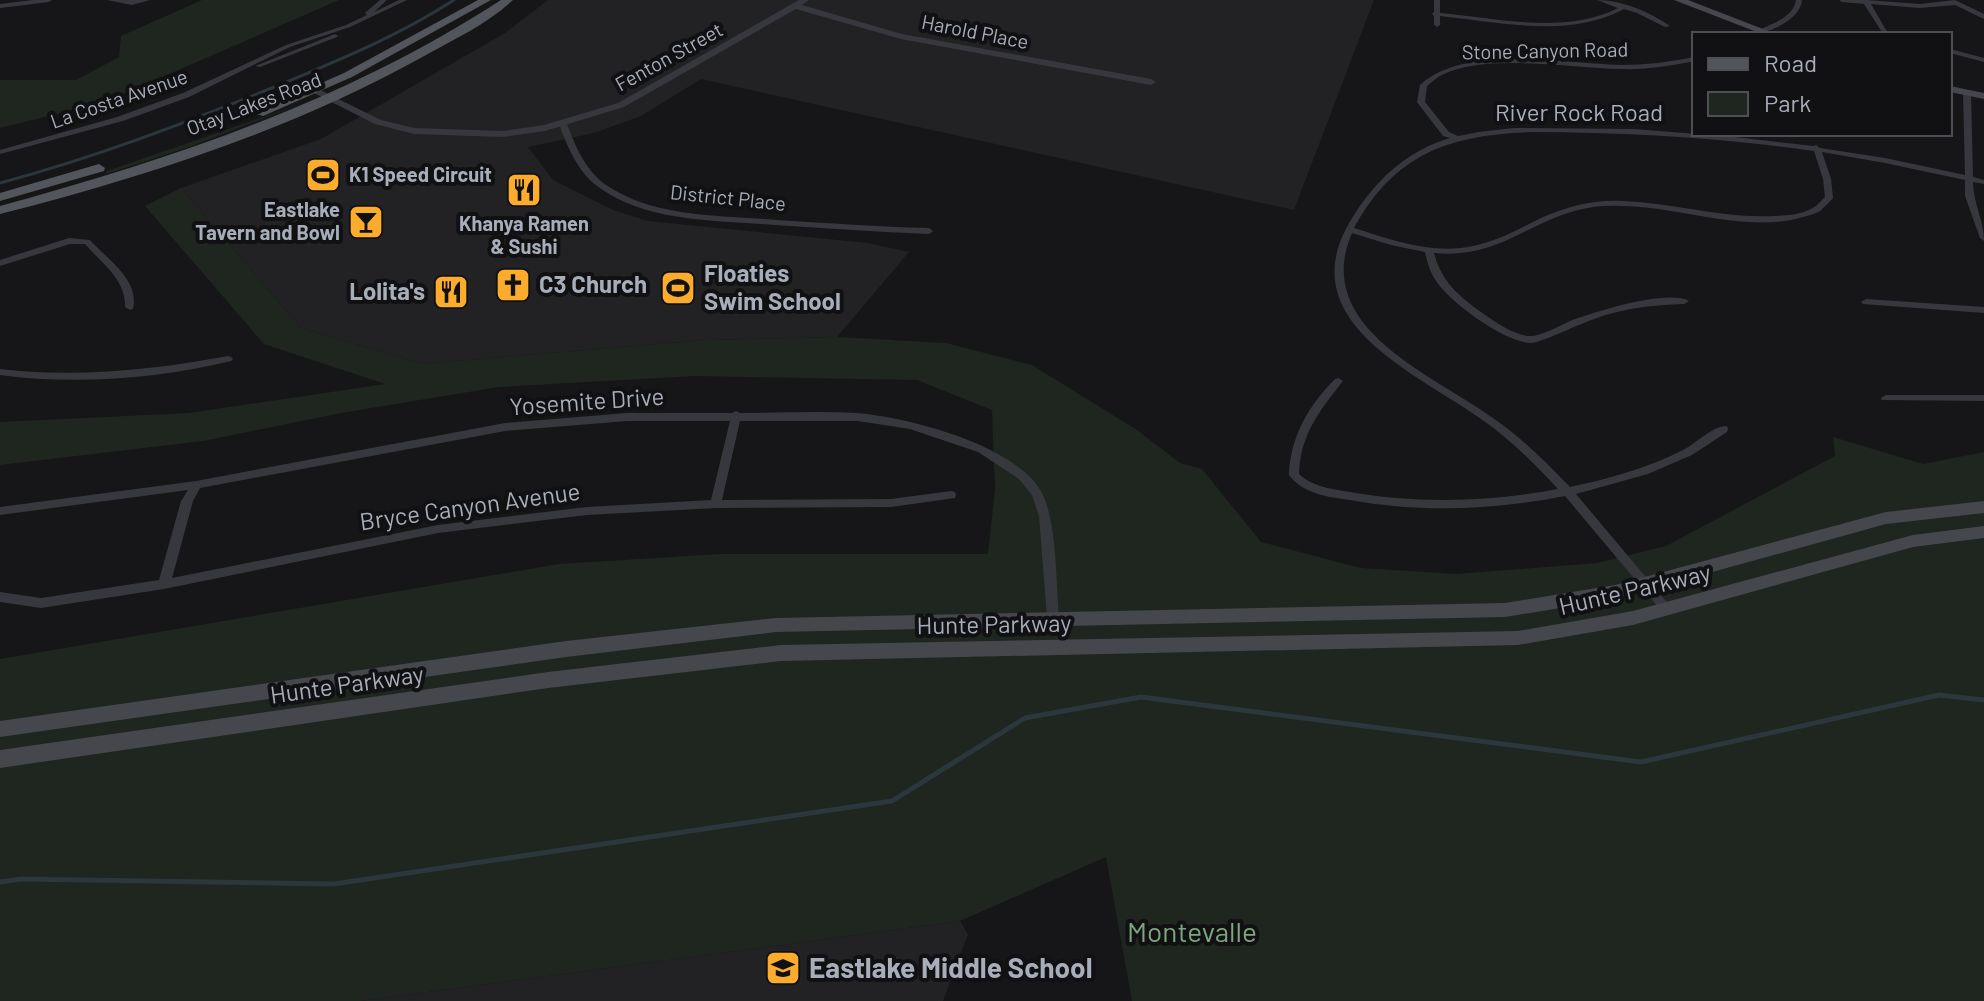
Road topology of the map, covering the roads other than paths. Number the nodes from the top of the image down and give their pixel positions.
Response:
1 (49, 0) edge
2 (110, 0) edge
3 (147, 0) edge
4 (384, 0) edge
5 (404, 0) edge
6 (486, 0) edge
7 (508, 0) edge
8 (805, 0) edge
9 (1437, 0) edge
10 (1600, 0) edge
11 (1679, 0) edge
12 (1799, 0) edge
13 (1842, 0) edge
14 (1952, 1) edge
15 (1866, 2) edge
16 (0, 6) edge
17 (796, 6) junction
18 (1624, 7) junction
19 (1435, 14) junction
20 (1984, 17) edge
21 (359, 21) junction
22 (1437, 25) dead end
23 (1667, 26) dead end
24 (1760, 32) edge
25 (1765, 32) edge
26 (1886, 32) edge
27 (1952, 52) edge
28 (1692, 59) edge
29 (1984, 60) edge
30 (1151, 82) dead end
31 (1952, 89) edge
32 (313, 90) junction
33 (1967, 92) junction
34 (1984, 96) edge
35 (328, 98) junction
36 (563, 124) junction
37 (1692, 134) edge
38 (1722, 136) edge
39 (1457, 138) junction
40 (1816, 147) junction
41 (0, 152) edge
42 (1968, 178) junction
43 (1984, 182) edge
44 (0, 197) edge
45 (0, 210) edge
46 (1348, 229) junction
47 (929, 231) dead end
48 (1984, 238) edge
49 (1429, 250) junction
50 (0, 263) edge
51 (1684, 301) dead end
52 (1866, 302) dead end
53 (130, 307) dead end
54 (1984, 310) edge
55 (228, 359) dead end
56 (0, 372) edge
57 (1338, 381) dead end
58 (1886, 398) dead end
59 (1984, 398) edge
60 (736, 415) junction
61 (1723, 429) dead end
62 (196, 485) junction
63 (1569, 491) junction
64 (951, 495) dead end
65 (716, 504) junction
66 (1984, 507) edge
67 (0, 511) edge
68 (1984, 532) edge
69 (164, 584) junction
70 (1645, 584) junction
71 (0, 597) edge
72 (1667, 610) junction
73 (1053, 617) junction
74 (0, 729) edge
75 (0, 759) edge

1 - 16 street
2 - 3 street
4 - 21 street, La Costa Avenue
5 - 21 street, La Costa Avenue
6 - 32 main road, Otay Lakes Road
7 - 35 main road, Otay Lakes Road
8 - 17 street, Fenton Street
9 - 19 street
10 - 18 street
11 - 24 main road
12 - 25 street
13 - 15 street
14 - 15 street
14 - 20 street
15 - 26 street
17 - 30 street, Harold Place
17 - 36 street, Fenton Street
18 - 19 street
18 - 23 street
19 - 22 street
21 - 41 street, La Costa Avenue
27 - 29 street
28 - 39 street, Stone Canyon Road
31 - 33 main road
32 - 35 street, Fenton Street
32 - 44 main road, Otay Lakes Road
33 - 34 main road
33 - 42 street
35 - 36 street, Fenton Street
35 - 45 main road, Otay Lakes Road
36 - 47 street, District Place
37 - 39 street, River Rock Road
38 - 40 street, River Rock Road
39 - 46 street, River Rock Road
40 - 42 street, River Rock Road
40 - 49 street
42 - 43 street, River Rock Road
42 - 48 street
46 - 49 street
46 - 63 street, River Rock Road
49 - 51 street
50 - 53 street
52 - 54 street
55 - 56 street
57 - 63 street
58 - 59 street
60 - 62 street, Yosemite Drive
60 - 65 street
60 - 73 street, Yosemite Drive
61 - 63 street
62 - 67 street, Yosemite Drive
62 - 69 street
63 - 70 street, River Rock Road
64 - 65 street, Bryce Canyon Avenue
65 - 69 street, Bryce Canyon Avenue
66 - 70 main road, Hunte Parkway
68 - 72 main road, Hunte Parkway
69 - 71 street, Bryce Canyon Avenue
70 - 72 street, River Rock Road
70 - 73 main road, Hunte Parkway
72 - 75 main road, Hunte Parkway
73 - 74 main road, Hunte Parkway

